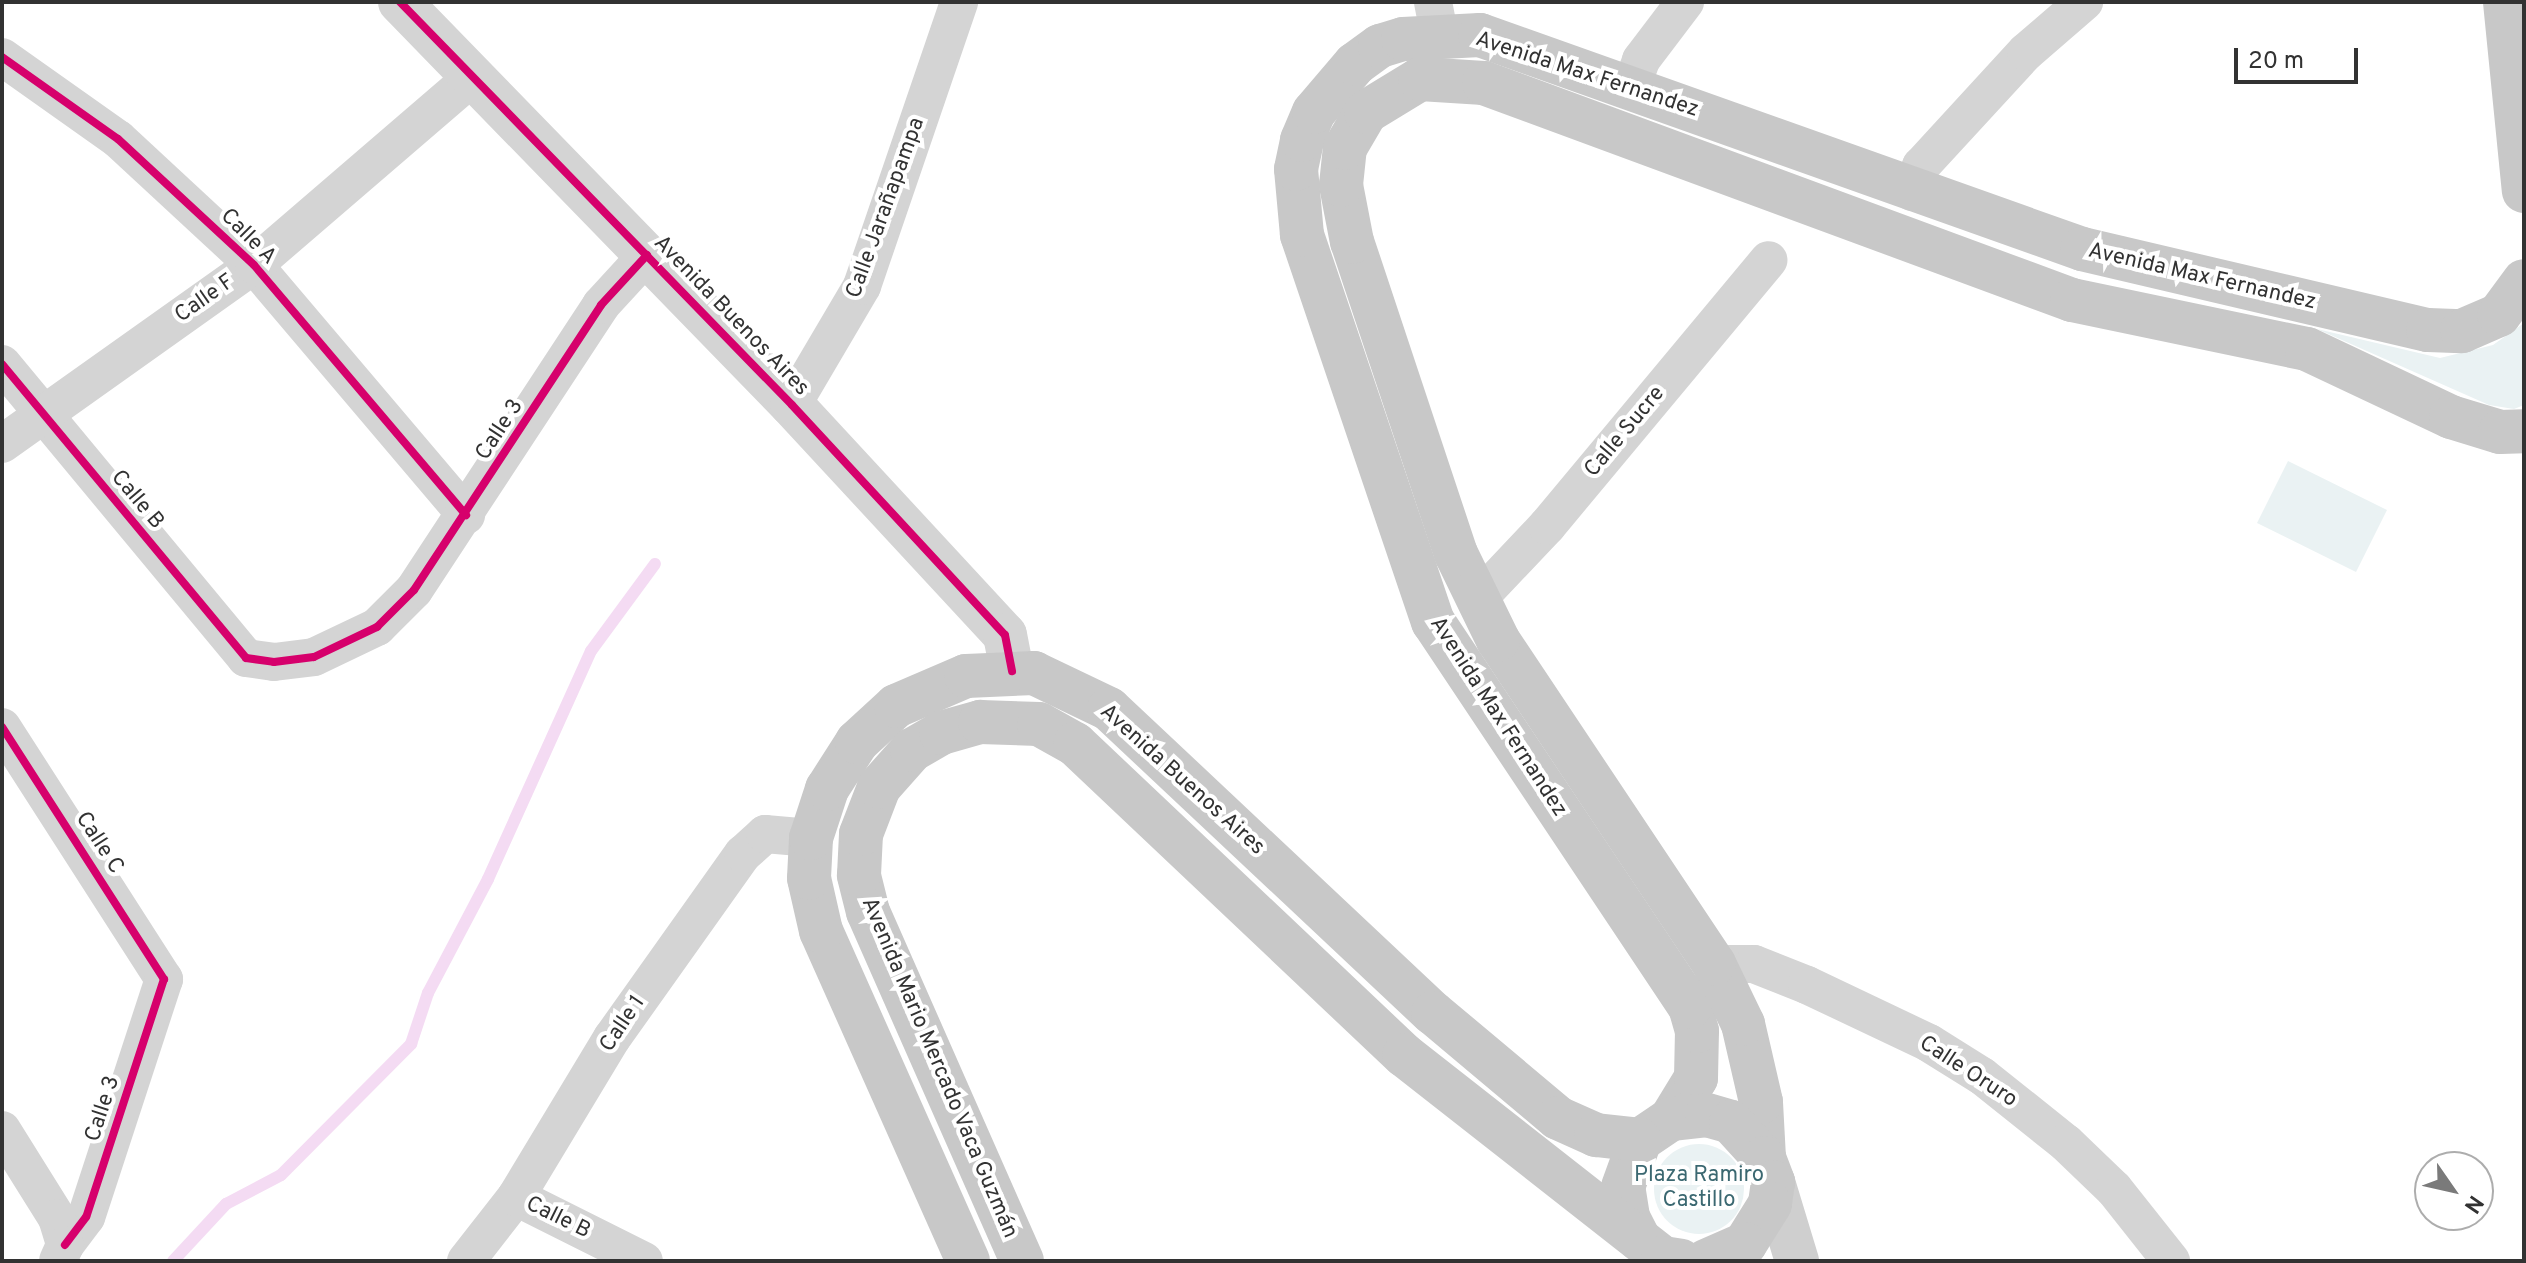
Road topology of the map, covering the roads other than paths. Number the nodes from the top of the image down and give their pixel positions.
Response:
1 (400, 2) edge
2 (959, 2) edge
3 (1685, 2) edge
4 (2084, 2) edge
5 (2505, 2) edge
6 (1436, 18) edge
7 (2, 57) edge
8 (1442, 77) junction
9 (470, 79) junction
10 (1631, 88) junction
11 (1613, 133) junction
12 (2524, 191) edge
13 (1912, 192) junction
14 (1896, 238) junction
15 (647, 255) junction
16 (1769, 260) dead end
17 (254, 265) junction
18 (2524, 281) edge
19 (2, 364) edge
20 (792, 405) junction
21 (42, 413) junction
22 (2521, 440) edge
23 (2, 444) edge
24 (466, 515) junction
25 (1477, 600) junction
26 (1433, 622) junction
27 (246, 658) joint
28 (1012, 671) junction
29 (1005, 721) junction
30 (2, 727) edge
31 (811, 838) junction
32 (1714, 964) junction
33 (164, 979) joint
34 (1655, 1129) junction
35 (2, 1130) edge
36 (1768, 1170) junction
37 (516, 1197) junction
38 (61, 1253) edge
39 (1663, 1255) edge
40 (466, 1261) edge
41 (644, 1261) edge
42 (968, 1261) edge
43 (1022, 1261) edge
44 (1706, 1261) edge
45 (1797, 1261) edge
46 (2171, 1261) edge

1 - 9 street, Avenida Buenos Aires
2 - 20 street, Calle Jarañapampa
3 - 10 street
4 - 13 street
5 - 12 main road
6 - 8 main road
6 - 10 main road, Avenida Max Fernandez
6 - 26 main road, Avenida Max Fernandez
7 - 17 street, Calle A
8 - 11 main road, Avenida Max Fernandez
8 - 25 main road, Avenida Max Fernandez
9 - 15 street, Avenida Buenos Aires
9 - 17 street, Calle F
10 - 11 main road
10 - 13 main road, Avenida Max Fernandez
11 - 14 main road, Avenida Max Fernandez
13 - 14 main road
13 - 18 main road, Avenida Max Fernandez
14 - 22 main road, Avenida Max Fernandez
15 - 20 street, Avenida Buenos Aires
15 - 24 street, Calle 3
16 - 25 street, Calle Sucre
17 - 21 street, Calle F
17 - 24 street, Calle A
19 - 21 street, Calle B
20 - 28 street, Avenida Buenos Aires
21 - 23 street, Calle F
21 - 27 street, Calle B
24 - 27 street, Calle 3
25 - 26 main road
25 - 32 main road, Avenida Max Fernandez
26 - 34 main road, Avenida Max Fernandez
28 - 29 main road
28 - 31 main road
28 - 34 main road, Avenida Buenos Aires
29 - 39 main road, Avenida Buenos Aires
29 - 43 main road, Avenida Mario Mercado Vaca Guzmán
30 - 33 street, Calle C
31 - 37 street, Calle 1
31 - 42 main road
32 - 36 main road, Avenida Max Fernandez
32 - 46 street, Calle Oruro
33 - 38 street, Calle 3
34 - 36 main road
34 - 39 main road
35 - 38 street
36 - 44 main road
36 - 45 main road
37 - 40 street, Calle 1
37 - 41 street, Calle B

